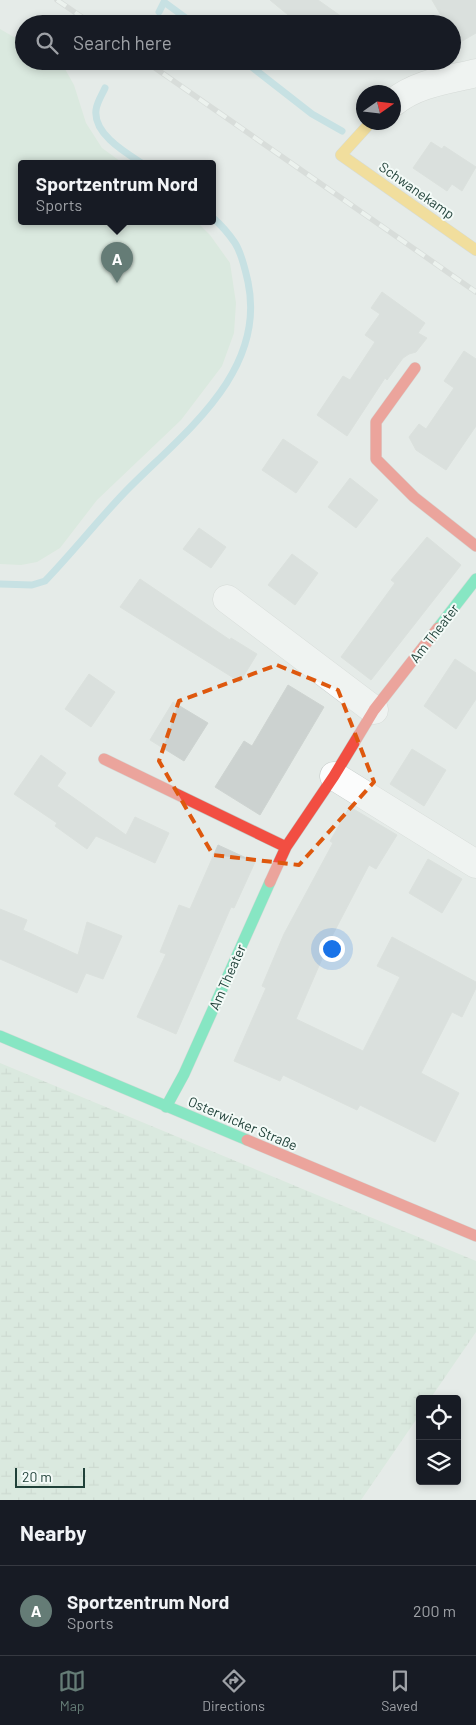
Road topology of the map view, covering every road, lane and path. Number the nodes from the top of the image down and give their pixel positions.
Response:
1 (476, 73) edge
2 (401, 96) edge
3 (363, 130) edge
4 (476, 250) edge
5 (414, 368) dead end
6 (476, 546) edge
7 (476, 579) edge
8 (227, 599) dead end
9 (374, 710) junction
10 (104, 759) dead end
11 (334, 776) junction
12 (286, 847) junction
13 (476, 864) edge
14 (0, 1036) edge
15 (166, 1107) junction
16 (476, 1236) edge

1 - 2 street
3 - 4 street, Schwanekamp
5 - 6 street
7 - 9 street, Am Theater
8 - 9 street
9 - 11 street, Am Theater
10 - 12 street
11 - 12 street, Am Theater
11 - 13 street
12 - 15 street, Am Theater
14 - 15 street, Osterwicker Straße
15 - 16 street, Osterwicker Straße

